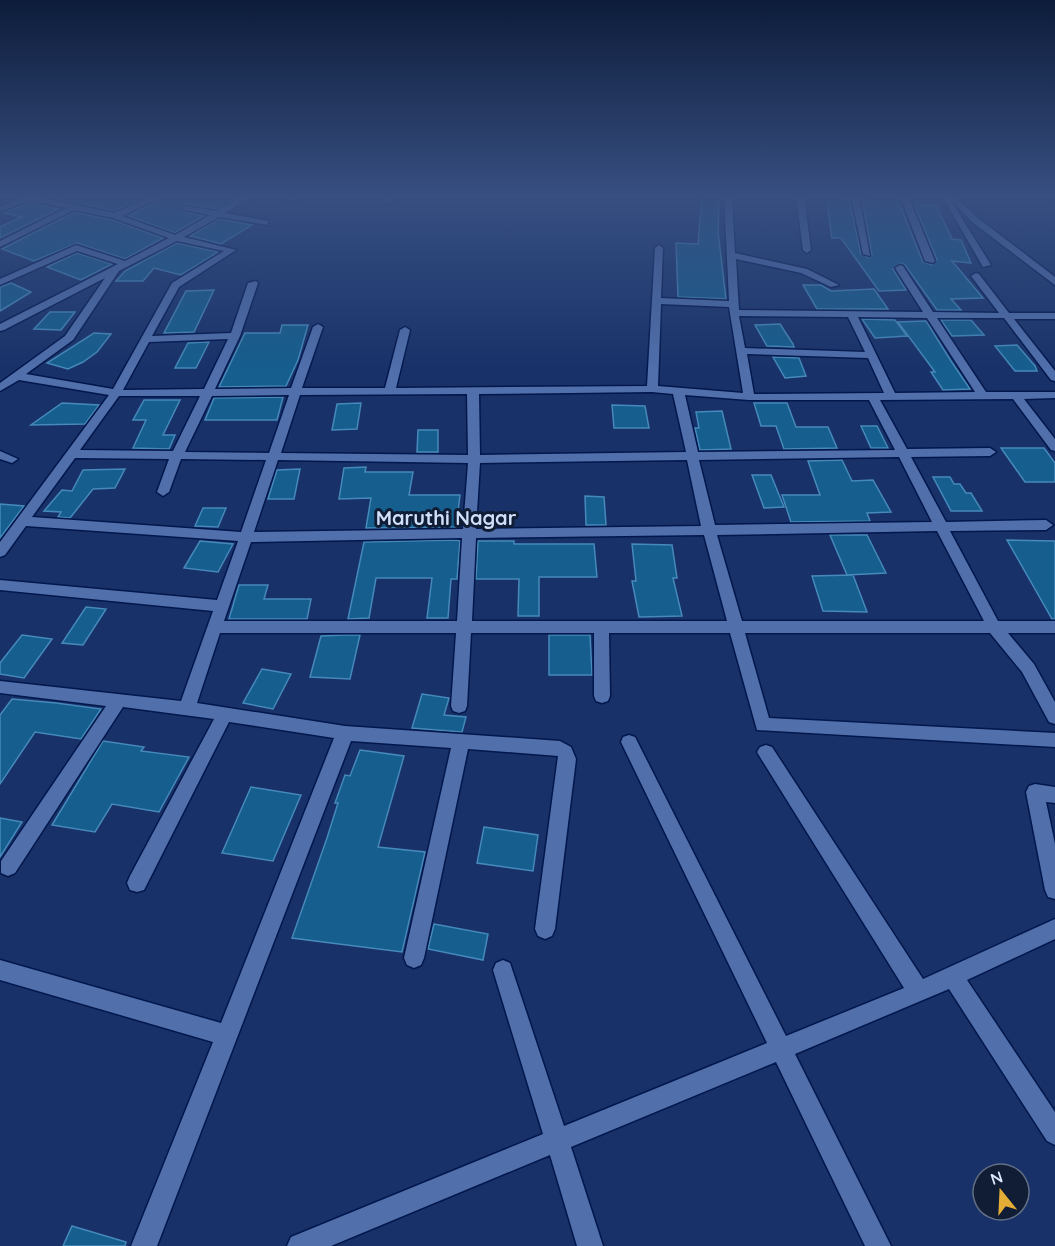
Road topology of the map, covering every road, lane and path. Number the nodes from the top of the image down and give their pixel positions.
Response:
1 (62, 254) edge
2 (91, 254) edge
3 (143, 254) edge
4 (225, 254) edge
5 (659, 254) edge
6 (927, 254) edge
7 (979, 254) edge
8 (1019, 254) edge
9 (731, 255) joint
10 (930, 261) dead end
11 (986, 265) dead end
12 (119, 266) junction
13 (900, 268) dead end
14 (976, 276) dead end
15 (0, 282) edge
16 (1055, 282) edge
17 (253, 283) dead end
18 (834, 285) dead end
19 (656, 301) junction
20 (734, 309) junction
21 (852, 314) junction
22 (930, 315) junction
23 (1007, 316) junction
24 (1055, 316) edge
25 (318, 327) dead end
26 (0, 328) edge
27 (405, 330) dead end
28 (235, 336) junction
29 (146, 339) junction
30 (741, 351) junction
31 (871, 355) junction
32 (17, 376) junction
33 (1055, 378) edge
34 (0, 388) edge
35 (652, 389) junction
36 (390, 390) junction
37 (473, 390) junction
38 (209, 391) junction
39 (295, 392) junction
40 (678, 392) junction
41 (116, 393) junction
42 (1016, 395) junction
43 (1055, 395) edge
44 (873, 396) junction
45 (891, 396) junction
46 (983, 396) junction
47 (749, 397) junction
48 (1055, 447) edge
49 (901, 451) junction
50 (990, 452) dead end
51 (74, 454) junction
52 (272, 456) junction
53 (693, 456) junction
54 (176, 457) junction
55 (474, 459) junction
56 (163, 492) dead end
57 (24, 521) junction
58 (1046, 525) dead end
59 (939, 526) junction
60 (709, 530) junction
61 (468, 533) junction
62 (248, 537) junction
63 (0, 552) edge
64 (0, 585) edge
65 (223, 606) junction
66 (216, 627) junction
67 (463, 627) junction
68 (601, 627) junction
69 (738, 627) junction
70 (994, 627) junction
71 (1055, 627) edge
72 (1, 688) edge
73 (602, 696) dead end
74 (118, 701) junction
75 (459, 706) dead end
76 (187, 708) junction
77 (225, 714) junction
78 (1055, 717) edge
79 (345, 733) junction
80 (1055, 740) edge
81 (629, 742) dead end
82 (461, 743) junction
83 (766, 752) dead end
84 (1055, 795) edge
85 (8, 867) dead end
86 (137, 884) dead end
87 (1055, 890) edge
88 (545, 929) dead end
89 (1055, 929) edge
90 (414, 958) dead end
91 (0, 970) edge
92 (503, 970) dead end
93 (953, 977) junction
94 (919, 992) junction
95 (225, 1035) junction
96 (779, 1047) junction
97 (1055, 1133) edge
98 (556, 1139) junction
99 (144, 1246) edge
100 (300, 1246) edge
101 (590, 1246) edge
102 (878, 1246) edge

1 - 15 street
2 - 12 street
3 - 12 street
4 - 29 street
5 - 19 street
6 - 10 street
7 - 11 street
8 - 16 street
9 - 18 street
9 - 20 street
12 - 26 street
12 - 32 street
13 - 22 street
14 - 23 street
17 - 28 street
19 - 20 street
19 - 35 street
20 - 21 street
20 - 30 street
21 - 22 street
21 - 31 street
22 - 23 street
22 - 46 street
23 - 24 street
23 - 33 street
25 - 39 street
27 - 36 street
28 - 29 street
28 - 38 street
29 - 41 street
30 - 31 street
30 - 47 street
31 - 45 street
32 - 34 street
32 - 41 street
35 - 37 street
35 - 40 street
36 - 37 street
36 - 39 street
37 - 55 street
38 - 39 street
38 - 41 street
38 - 54 street
39 - 52 street
40 - 47 street
40 - 53 street
41 - 51 street
42 - 43 street
42 - 46 street
42 - 48 street
44 - 45 street
44 - 47 street
44 - 49 street
45 - 46 street
49 - 50 street
49 - 53 street
49 - 59 street
51 - 54 street
51 - 57 street
52 - 54 street
52 - 55 street
52 - 62 street
53 - 55 street
53 - 60 street
54 - 56 street
55 - 61 street
57 - 62 street
57 - 63 street
58 - 59 street
59 - 60 street
59 - 70 street
60 - 61 street
60 - 69 street
61 - 62 street
61 - 67 street
62 - 65 street
64 - 65 street
65 - 66 street
66 - 67 street
66 - 76 street
67 - 68 street
67 - 75 street
68 - 69 street
68 - 73 street
69 - 70 street
69 - 80 street
70 - 71 street
70 - 78 street
72 - 74 street
74 - 76 street
74 - 85 street
76 - 77 street
77 - 79 street
77 - 86 street
79 - 82 street
79 - 95 street
81 - 96 street
82 - 88 street
82 - 90 street
83 - 94 street
84 - 87 street
89 - 93 street
91 - 95 street
92 - 98 street
93 - 94 street
93 - 97 street
94 - 96 street
95 - 99 street
96 - 98 street
96 - 102 street
98 - 100 street
98 - 101 street

